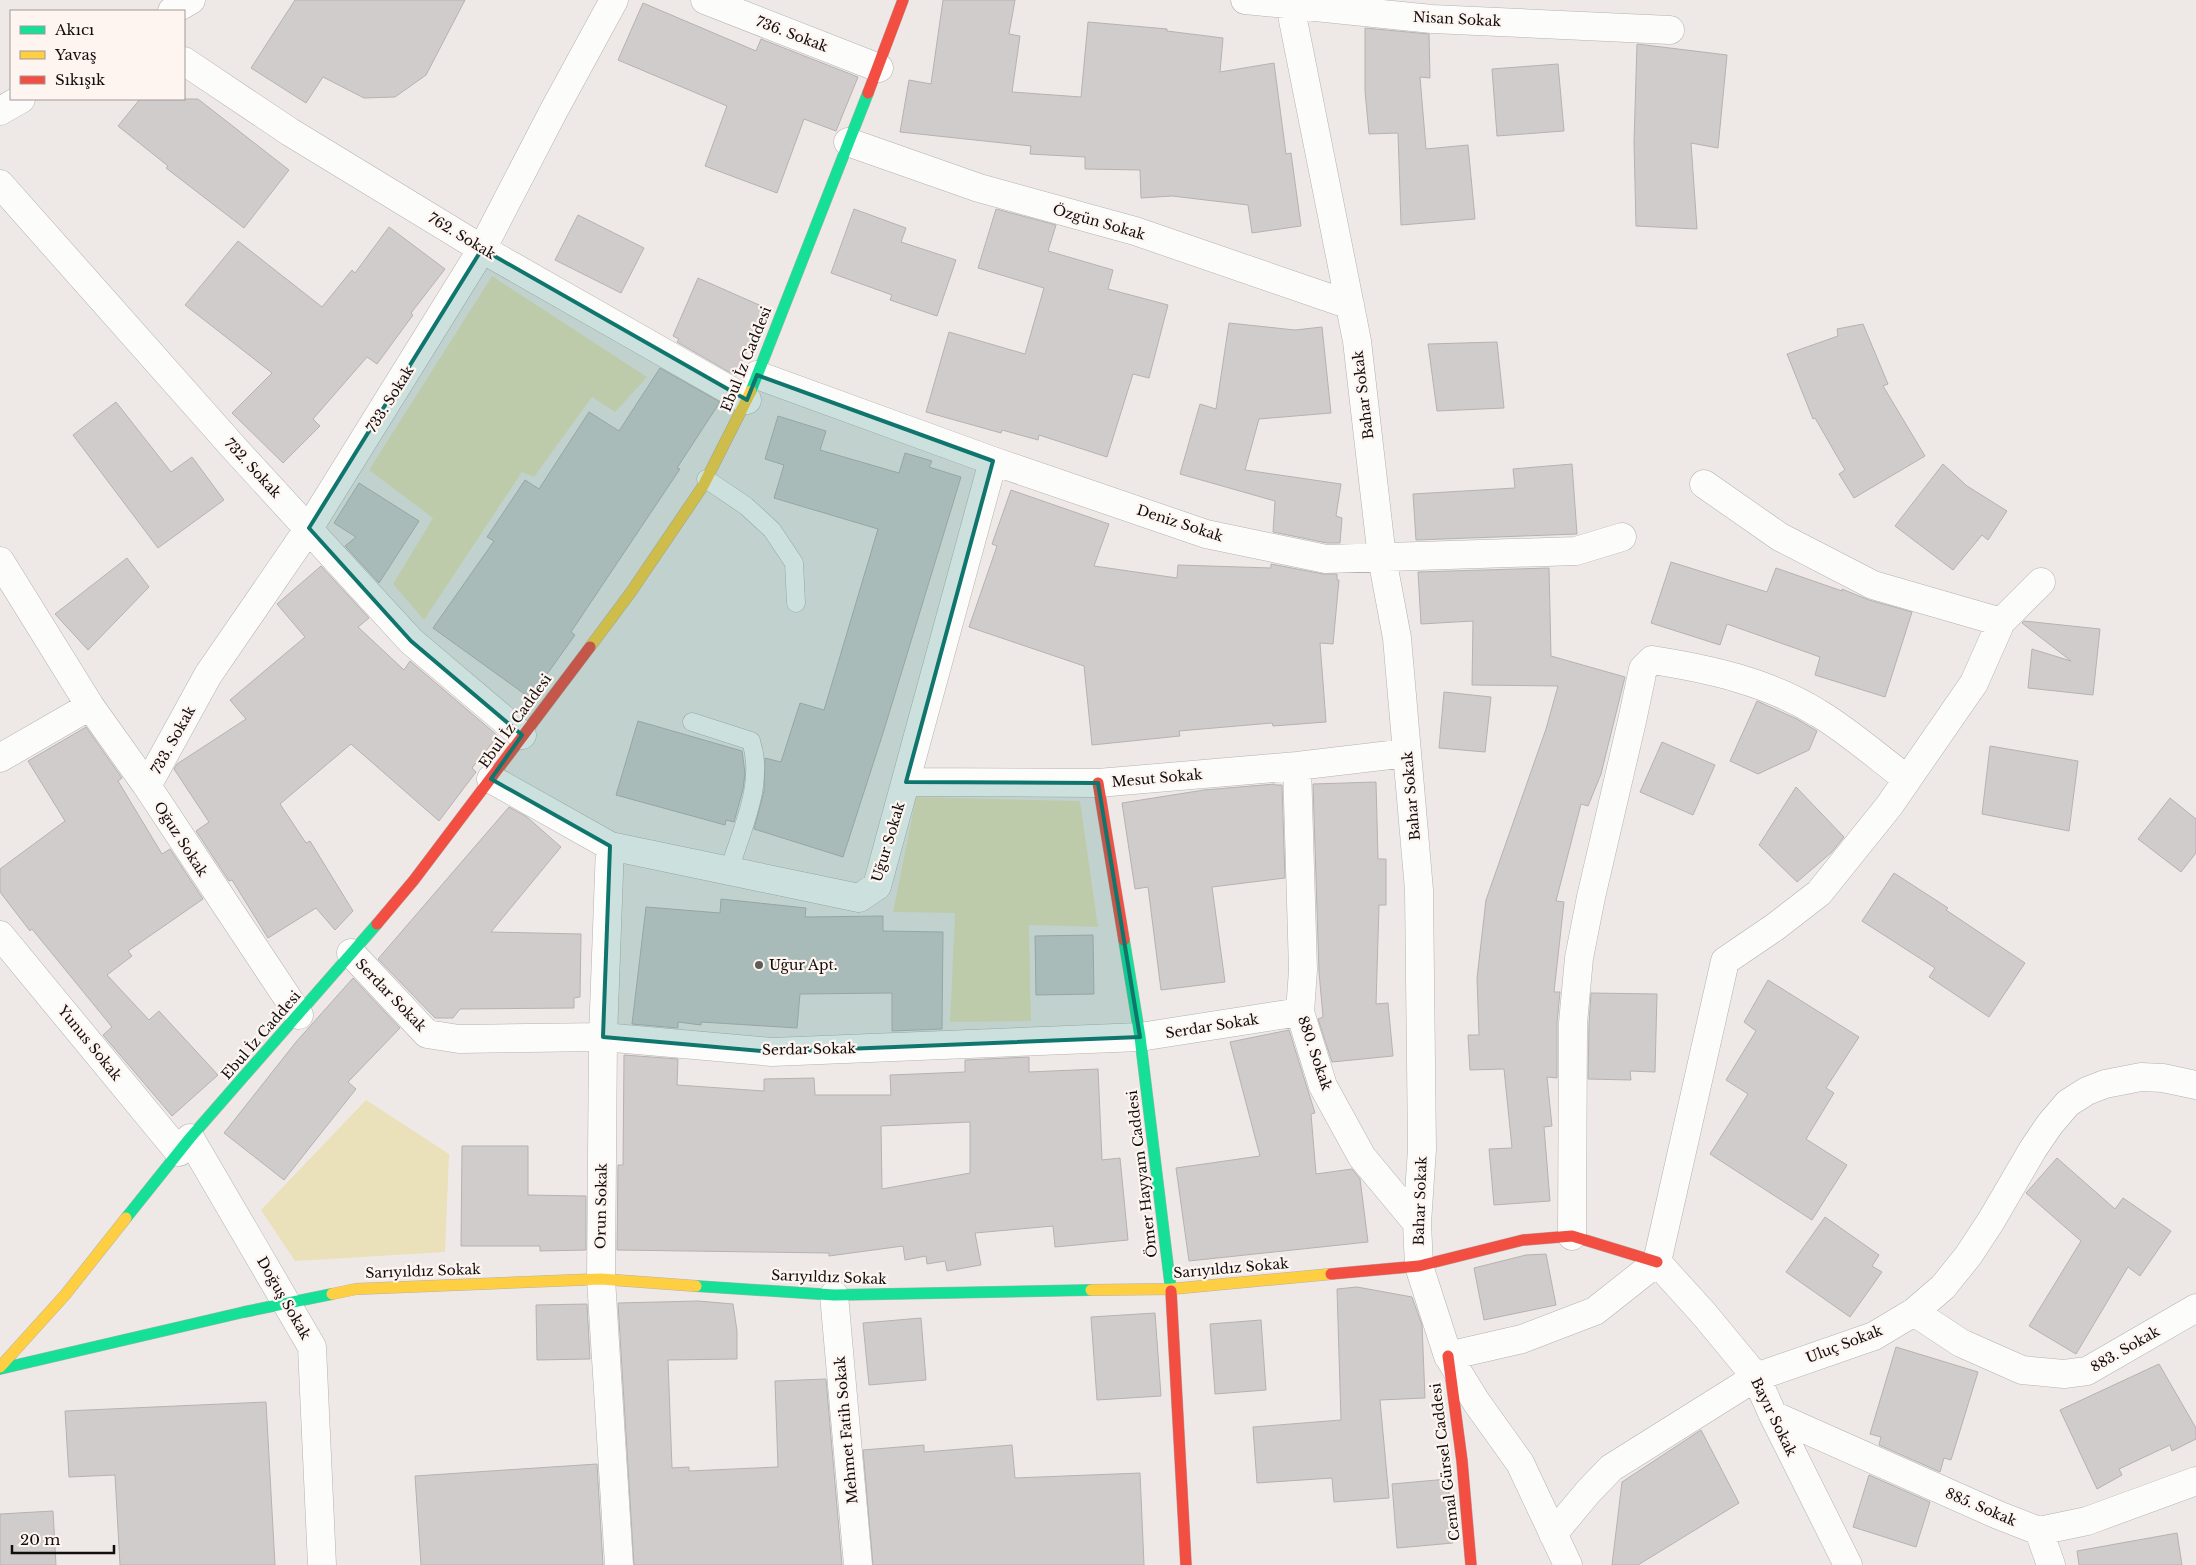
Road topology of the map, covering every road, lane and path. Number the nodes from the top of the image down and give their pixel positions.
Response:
1 (191, 0) edge
2 (614, 0) edge
3 (705, 0) edge
4 (903, 0) edge
5 (1245, 0) edge
6 (1290, 2) edge
7 (174, 10) edge
8 (1670, 30) dead end
9 (185, 62) edge
10 (879, 68) junction
11 (19, 100) edge
12 (0, 111) edge
13 (848, 142) junction
14 (0, 184) edge
15 (482, 249) junction
16 (1350, 305) junction
17 (756, 375) junction
18 (747, 400) junction
19 (993, 461) junction
20 (706, 479) junction
21 (1704, 484) dead end
22 (309, 528) junction
23 (1622, 537) dead end
24 (1382, 558) junction
25 (0, 561) edge
26 (2042, 582) dead end
27 (796, 603) dead end
28 (2001, 622) junction
29 (90, 706) junction
30 (692, 722) dead end
31 (522, 735) junction
32 (1407, 754) junction
33 (0, 758) edge
34 (1297, 766) junction
35 (491, 779) junction
36 (1907, 779) junction
37 (906, 782) junction
38 (1098, 784) junction
39 (147, 786) junction
40 (610, 846) junction
41 (728, 871) junction
42 (0, 935) edge
43 (351, 953) junction
44 (1300, 1012) junction
45 (299, 1016) junction
46 (604, 1037) junction
47 (1140, 1037) junction
48 (2196, 1086) edge
49 (184, 1145) junction
50 (1417, 1223) junction
51 (1572, 1236) junction
52 (1657, 1262) junction
53 (1419, 1266) junction
54 (601, 1279) junction
55 (1171, 1288) junction
56 (834, 1295) junction
57 (288, 1303) junction
58 (2196, 1308) edge
59 (1914, 1312) junction
60 (1448, 1356) junction
61 (0, 1368) edge
62 (1756, 1377) junction
63 (1773, 1415) junction
64 (2196, 1481) edge
65 (2039, 1531) junction
66 (1553, 1534) junction
67 (322, 1565) edge
68 (619, 1565) edge
69 (858, 1565) edge
70 (1186, 1565) edge
71 (1471, 1565) edge
72 (1568, 1565) edge
73 (1848, 1565) edge
74 (2051, 1565) edge

1 - 7 street
2 - 15 street, 733. Sokak
3 - 10 street, 736. Sokak
4 - 10 street, Ebul İz Caddesi
5 - 6 street, Nisan Sokak
6 - 8 street, Nisan Sokak
6 - 16 street, Bahar Sokak
9 - 15 street, 762. Sokak
10 - 13 street, Ebul İz Caddesi
11 - 12 street
13 - 16 street, Özgün Sokak
13 - 17 street, Ebul İz Caddesi
14 - 22 street, 732. Sokak
15 - 18 street, 762. Sokak
15 - 22 street, 733. Sokak
16 - 24 street, Bahar Sokak
17 - 18 street, Ebul İz Caddesi
17 - 19 street, Deniz Sokak
18 - 20 street, Ebul İz Caddesi
19 - 24 street, Deniz Sokak
19 - 37 street, Uğur Sokak
20 - 27 lane
20 - 31 street, Ebul İz Caddesi
21 - 28 street
22 - 31 street, 732. Sokak
22 - 39 street, 733. Sokak
23 - 24 street, Deniz Sokak
24 - 32 street, Bahar Sokak
25 - 29 street, Oğuz Sokak
26 - 28 street
28 - 36 street
29 - 33 street
29 - 39 street, Oğuz Sokak
30 - 41 lane
31 - 35 street, Ebul İz Caddesi
32 - 34 street, Mesut Sokak
32 - 50 street, Bahar Sokak
34 - 38 street, Mesut Sokak
34 - 44 street, 880. Sokak
35 - 40 street, Uğur Sokak
35 - 43 street, Ebul İz Caddesi
36 - 51 street
36 - 52 street
37 - 38 street, Mesut Sokak
37 - 41 street, Uğur Sokak
38 - 47 street, Ömer Hayyam Caddesi
39 - 45 street, Oğuz Sokak
40 - 41 street, Uğur Sokak
40 - 46 street, Orun Sokak
42 - 49 street, Yunus Sokak
43 - 45 street, Ebul İz Caddesi
43 - 46 street, Serdar Sokak
44 - 47 street, Serdar Sokak
44 - 50 street, 880. Sokak
45 - 49 street, Ebul İz Caddesi
46 - 47 street, Serdar Sokak
46 - 54 street, Orun Sokak
47 - 55 street, Ömer Hayyam Caddesi
48 - 59 street, Uluç Sokak
49 - 57 street, Doğuş Sokak
49 - 61 street, Ebul İz Caddesi
50 - 53 street, Bahar Sokak
51 - 52 street, Sarıyıldız Sokak
51 - 53 street, Sarıyıldız Sokak
52 - 60 street
52 - 62 street, Bayır Sokak
53 - 55 street, Sarıyıldız Sokak
53 - 60 street, Bahar Sokak
54 - 56 street, Sarıyıldız Sokak
54 - 57 street, Sarıyıldız Sokak
54 - 68 street, Orun Sokak
55 - 56 street, Sarıyıldız Sokak
55 - 70 street, Ömer Hayyam Caddesi
56 - 69 street, Mehmet Fatih Sokak
57 - 61 street, Sarıyıldız Sokak
57 - 67 street, Doğuş Sokak
58 - 59 street, 883. Sokak
59 - 62 street, Uluç Sokak
60 - 66 street, Bahar Sokak
60 - 71 street, Cemal Gürsel Caddesi
62 - 63 street, Bayır Sokak
62 - 66 street, Uluç Sokak
63 - 65 street, 885. Sokak
63 - 73 street, Bayır Sokak
64 - 65 street
65 - 74 street
66 - 72 street, Bahar Sokak

